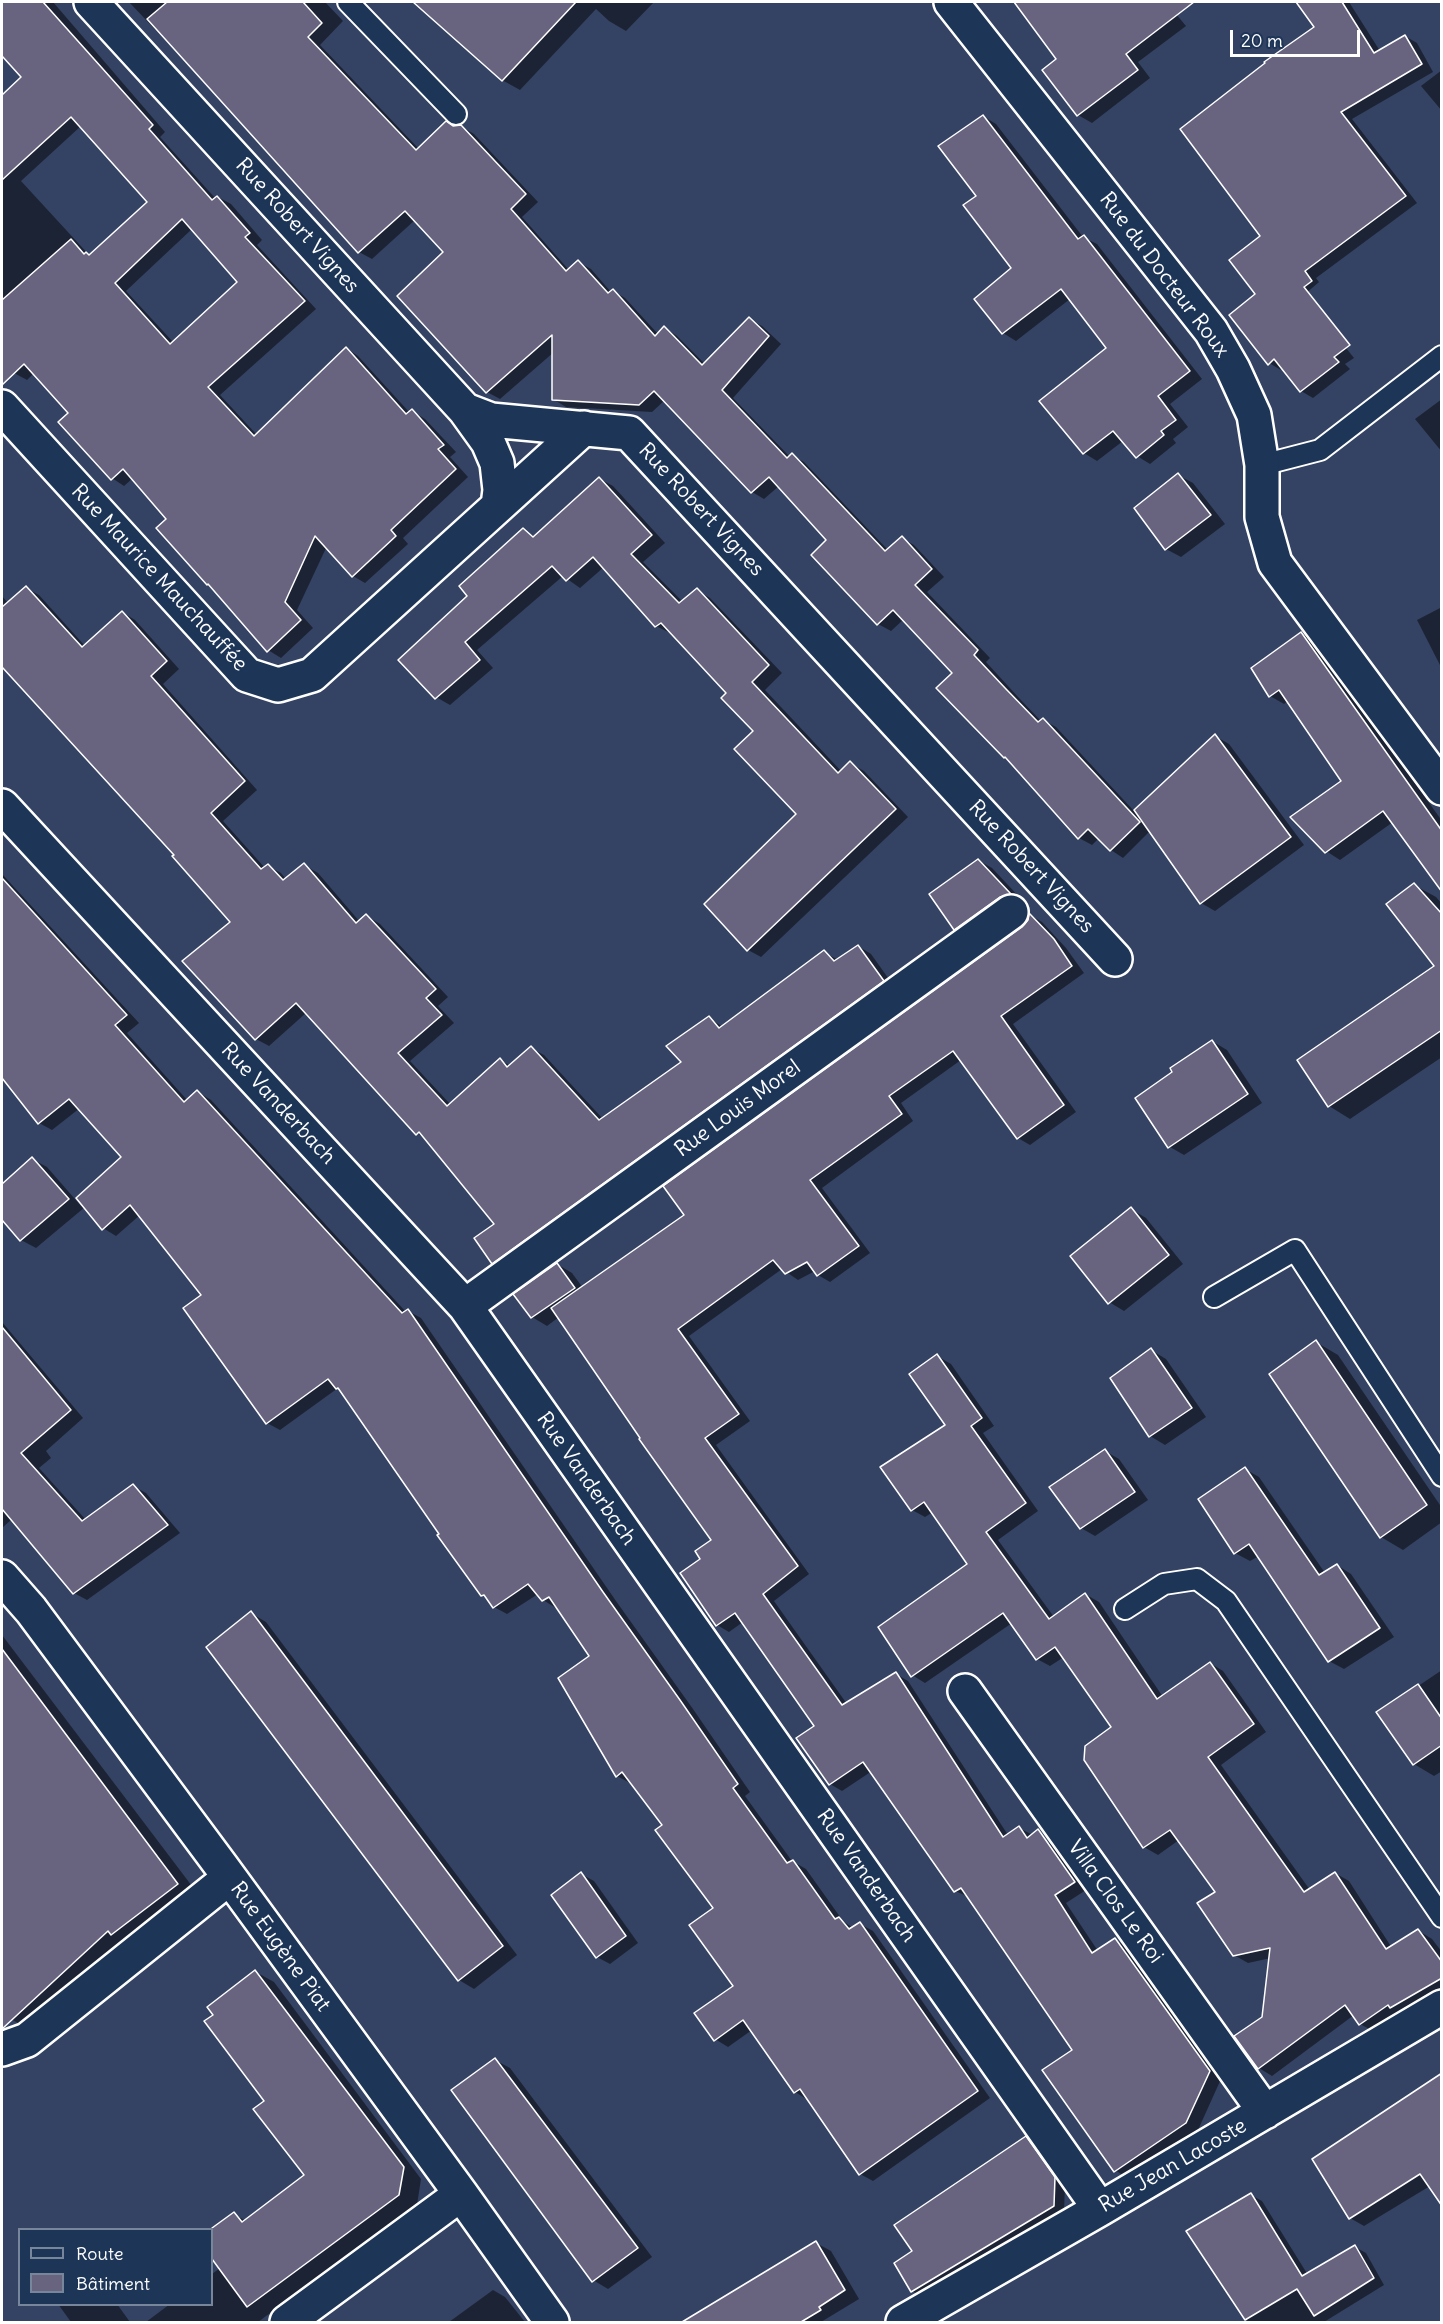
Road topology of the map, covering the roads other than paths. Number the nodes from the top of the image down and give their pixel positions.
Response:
1 (92, 2) edge
2 (348, 2) edge
3 (951, 2) edge
4 (456, 114) dead end
5 (1442, 356) edge
6 (2, 407) edge
7 (465, 410) junction
8 (584, 428) junction
9 (1262, 465) junction
10 (498, 506) junction
11 (1442, 788) edge
12 (2, 806) edge
13 (1011, 912) dead end
14 (1115, 958) dead end
15 (1214, 1297) dead end
16 (465, 1306) junction
17 (1442, 1476) edge
18 (2, 1577) edge
19 (1125, 1609) dead end
20 (965, 1691) dead end
21 (230, 1878) junction
22 (1442, 1917) edge
23 (1442, 2007) edge
24 (2, 2049) edge
25 (1265, 2112) junction
26 (461, 2194) junction
27 (1100, 2209) junction
28 (287, 2322) edge
29 (552, 2322) edge
30 (903, 2322) edge

1 - 7 street, Rue Robert Vignes
2 - 4 lane
3 - 9 street, Rue du Docteur Roux
5 - 9 lane
6 - 10 street, Rue Maurice Mauchauffée
7 - 8 street, Rue Robert Vignes
7 - 10 street
8 - 10 street, Rue Maurice Mauchauffée
8 - 14 street, Rue Robert Vignes
9 - 11 street, Rue du Docteur Roux
12 - 16 street, Rue Vanderbach
13 - 16 street, Rue Louis Morel
15 - 17 lane
16 - 27 street, Rue Vanderbach
18 - 21 street, Rue Eugène Piat
19 - 22 lane
20 - 25 street, Villa Clos Le Roi
21 - 24 street
21 - 26 street, Rue Eugène Piat
23 - 25 street, Rue Jean Lacoste
25 - 27 street, Rue Jean Lacoste
26 - 28 street
26 - 29 street, Rue Eugène Piat
27 - 30 street, Rue Jean Lacoste

